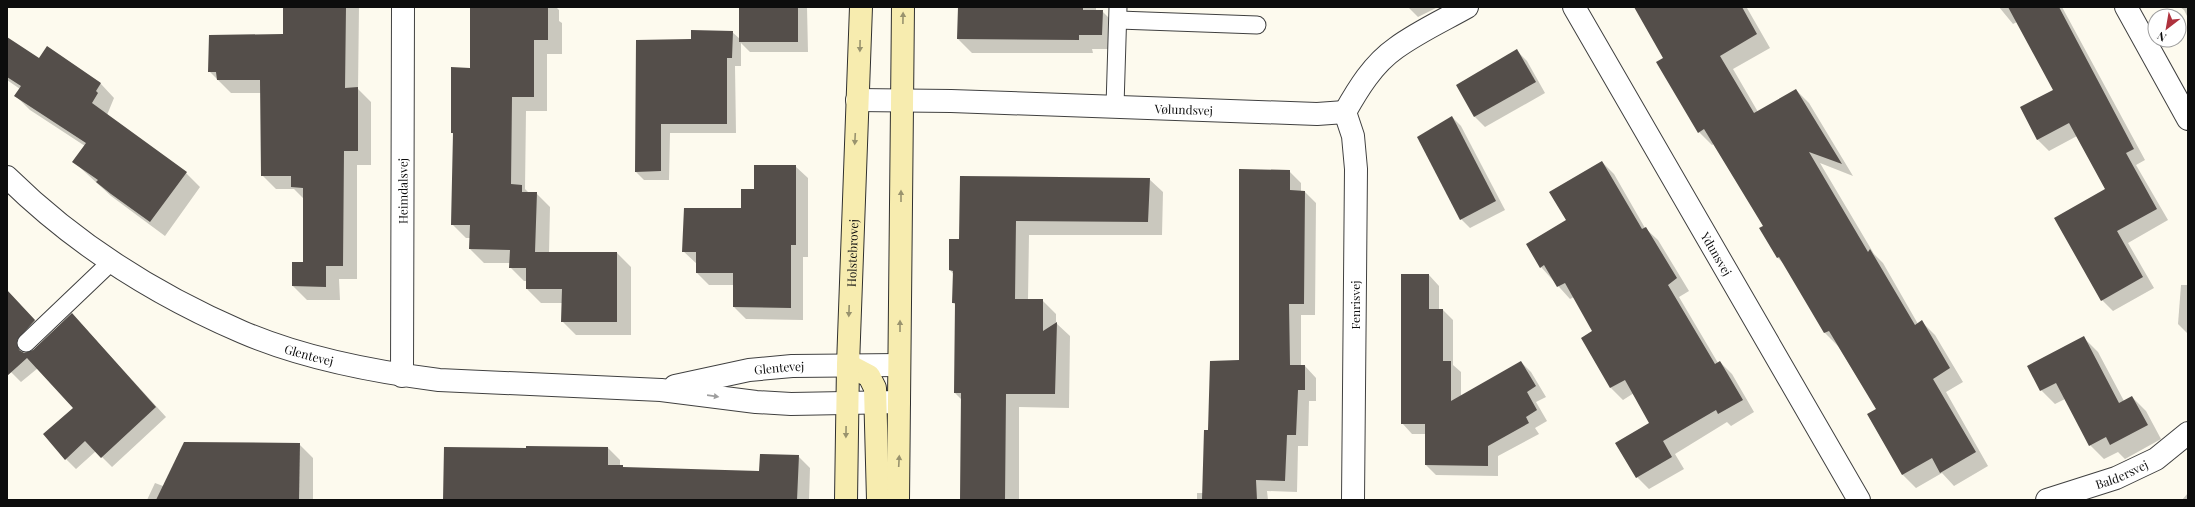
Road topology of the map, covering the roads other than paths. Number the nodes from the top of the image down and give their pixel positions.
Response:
1 (402, 7) edge
2 (861, 7) edge
3 (903, 7) edge
4 (1467, 7) edge
5 (1574, 7) edge
6 (2126, 7) edge
7 (1119, 13) edge
8 (1257, 25) dead end
9 (857, 100) junction
10 (902, 100) junction
11 (1115, 106) junction
12 (1345, 112) junction
13 (2188, 119) edge
14 (7, 178) edge
15 (112, 262) junction
16 (26, 343) dead end
17 (848, 365) junction
18 (900, 365) junction
19 (402, 376) junction
20 (661, 390) junction
21 (899, 402) junction
22 (847, 403) junction
23 (877, 403) junction
24 (2188, 433) edge
25 (846, 500) edge
26 (878, 500) edge
27 (898, 500) edge
28 (1353, 500) edge
29 (1859, 500) edge
30 (2047, 500) edge

1 - 19 street, Heimdalsvej
2 -> 9 main road, Holstebrovej
10 -> 3 main road
4 - 12 street
5 - 29 street, Ydunsvej
6 - 13 street
7 - 8 lane
7 - 11 lane
9 - 10 street, Vølundsvej
9 -> 17 main road, Holstebrovej
10 - 11 street, Vølundsvej
18 -> 10 main road
11 - 12 street, Vølundsvej
12 - 28 street, Fenrisvej
14 - 15 street, Glentevej
15 - 16 lane
15 - 19 street, Glentevej
17 - 18 street, Glentevej
17 - 20 street, Glentevej
17 - 22 main road, Holstebrovej
17 - 23 main road
18 - 21 main road
19 - 20 street, Glentevej
20 -> 22 street, Glentevej
21 - 23 street, Glentevej
27 -> 21 main road
22 - 23 street, Glentevej
22 -> 25 main road, Holstebrovej
23 - 26 main road
24 - 30 street, Baldersvej

